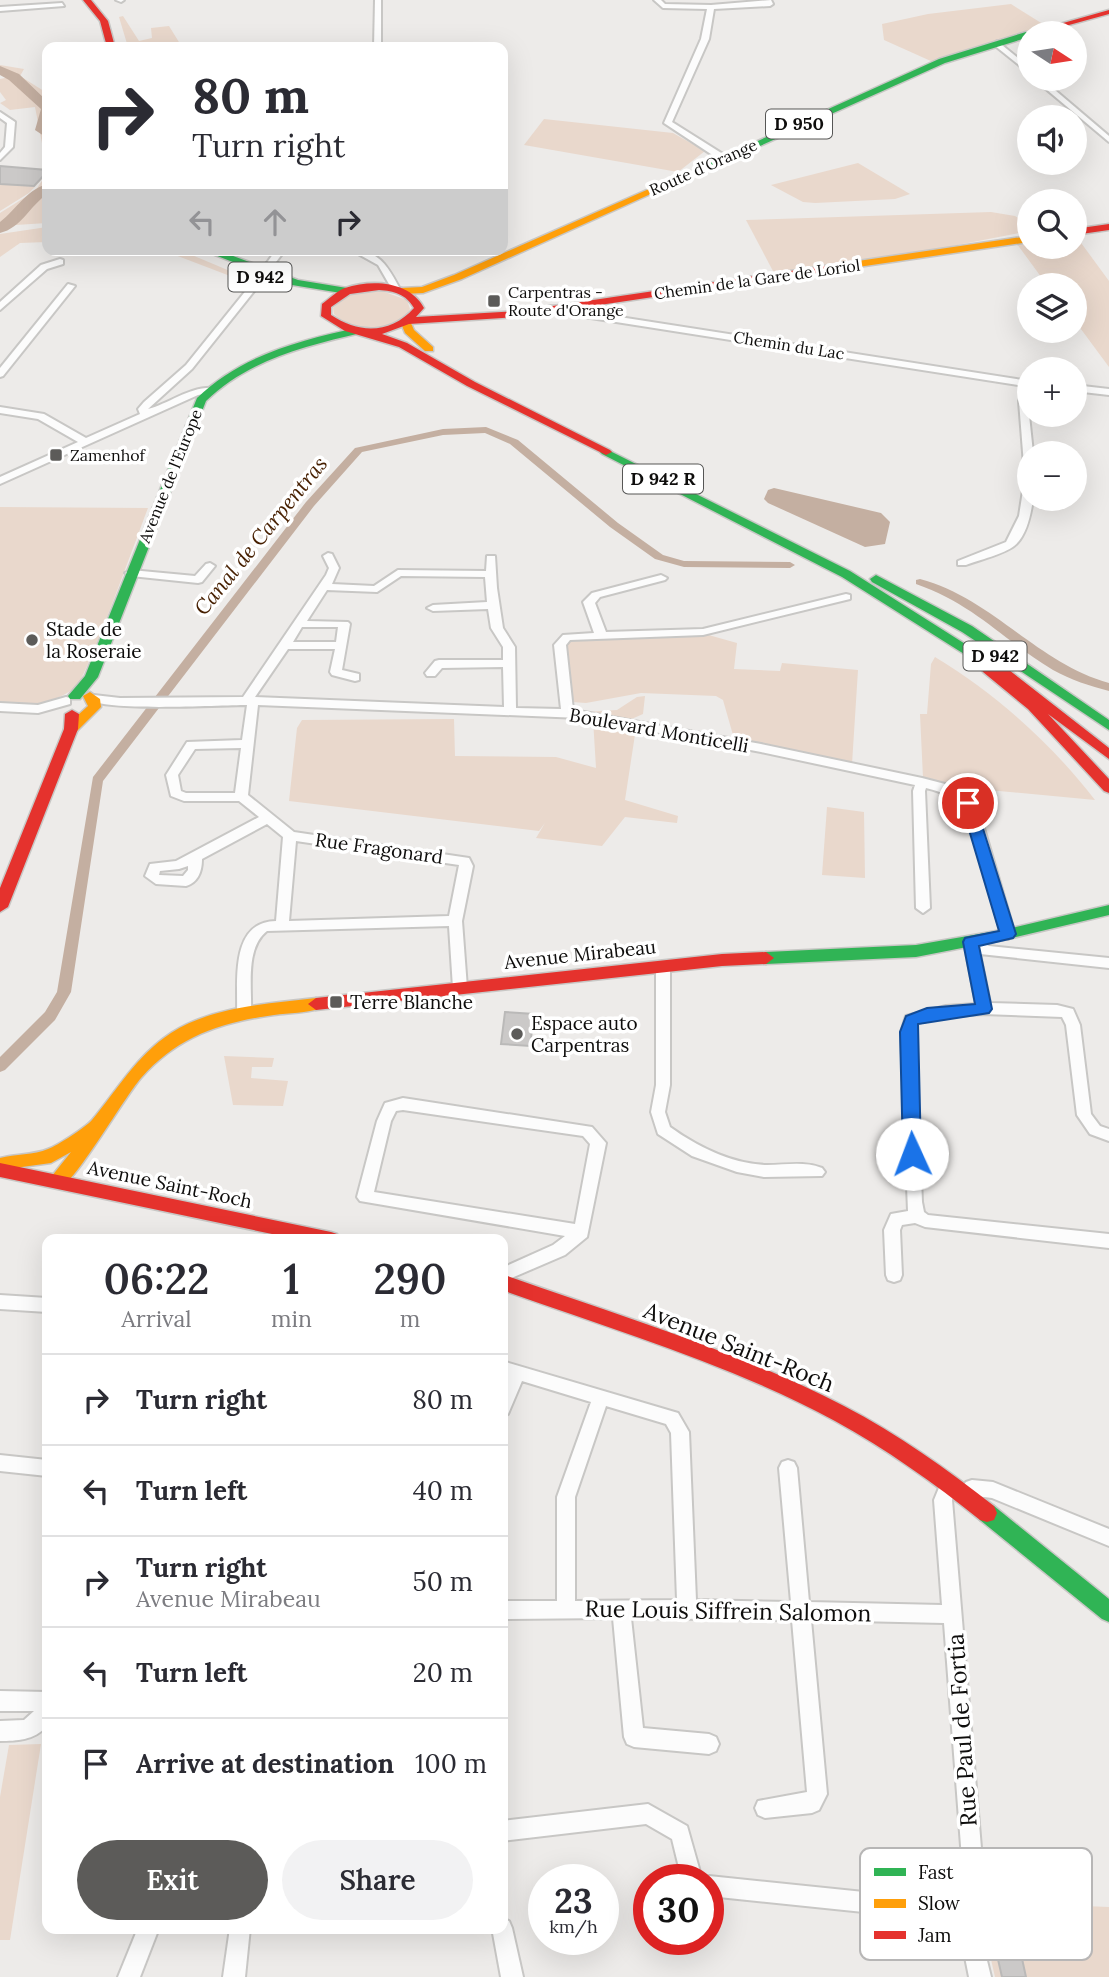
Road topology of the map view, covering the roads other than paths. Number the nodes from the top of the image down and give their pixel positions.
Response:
1 (87, 0) edge
2 (97, 0) edge
3 (378, 0) edge
4 (657, 0) edge
5 (768, 0) edge
6 (62, 5) dead end
7 (711, 7) junction
8 (0, 9) edge
9 (1109, 12) edge
10 (1077, 21) edge
11 (1017, 38) edge
12 (111, 42) edge
13 (119, 42) edge
14 (378, 42) edge
15 (997, 43) junction
16 (1017, 60) edge
17 (1052, 91) edge
18 (0, 114) edge
19 (1109, 141) edge
20 (1, 156) edge
21 (723, 158) junction
22 (1109, 227) edge
23 (1087, 230) edge
24 (1017, 241) edge
25 (508, 255) edge
26 (209, 256) edge
27 (223, 256) edge
28 (276, 256) edge
29 (370, 256) edge
30 (505, 256) edge
31 (60, 262) dead end
32 (270, 264) dead end
33 (386, 273) junction
34 (458, 277) junction
35 (71, 286) dead end
36 (370, 287) junction
37 (251, 290) dead end
38 (399, 290) junction
39 (347, 291) junction
40 (0, 307) edge
41 (549, 309) junction
42 (328, 313) junction
43 (413, 314) junction
44 (365, 332) junction
45 (318, 338) junction
46 (0, 358) edge
47 (13, 359) junction
48 (0, 374) edge
49 (1017, 383) edge
50 (1087, 389) edge
51 (211, 390) junction
52 (1109, 392) edge
53 (0, 410) edge
54 (145, 415) junction
55 (85, 442) junction
56 (0, 481) edge
57 (1026, 511) edge
58 (328, 556) dead end
59 (491, 558) dead end
60 (962, 563) dead end
61 (210, 566) dead end
62 (131, 573) junction
63 (490, 574) junction
64 (661, 578) dead end
65 (876, 579) junction
66 (325, 587) junction
67 (584, 588) dead end
68 (596, 594) junction
69 (846, 597) dead end
70 (494, 605) junction
71 (433, 608) dead end
72 (300, 624) junction
73 (601, 635) junction
74 (946, 635) junction
75 (284, 645) junction
76 (341, 646) junction
77 (509, 663) junction
78 (431, 673) dead end
79 (355, 677) dead end
80 (250, 701) junction
81 (0, 707) edge
82 (79, 708) junction
83 (510, 711) junction
84 (0, 713) edge
85 (568, 713) junction
86 (1109, 726) edge
87 (1109, 741) edge
88 (247, 744) junction
89 (1109, 755) edge
90 (922, 782) junction
91 (1109, 788) edge
92 (242, 797) junction
93 (267, 818) junction
94 (290, 836) junction
95 (195, 857) dead end
96 (0, 907) edge
97 (923, 908) dead end
98 (1109, 910) edge
99 (455, 921) junction
100 (282, 925) junction
101 (1008, 934) junction
102 (971, 942) junction
103 (1109, 963) edge
104 (663, 966) junction
105 (460, 988) junction
106 (984, 1009) junction
107 (244, 1012) junction
108 (98, 1124) junction
109 (1109, 1135) edge
110 (66, 1148) junction
111 (82, 1156) junction
112 (0, 1165) edge
113 (0, 1170) edge
114 (817, 1172) dead end
115 (57, 1181) junction
116 (98, 1190) junction
117 (917, 1216) junction
118 (580, 1232) junction
119 (307, 1234) edge
120 (1109, 1241) edge
121 (508, 1272) edge
122 (894, 1275) dead end
123 (508, 1284) edge
124 (0, 1302) edge
125 (42, 1306) edge
126 (509, 1370) edge
127 (601, 1396) junction
128 (0, 1463) edge
129 (42, 1467) edge
130 (788, 1468) dead end
131 (957, 1489) junction
132 (1109, 1538) edge
133 (566, 1609) junction
134 (621, 1609) junction
135 (687, 1609) junction
136 (508, 1610) edge
137 (802, 1611) junction
138 (1109, 1612) edge
139 (953, 1614) junction
140 (0, 1701) edge
141 (42, 1703) edge
142 (42, 1721) edge
143 (0, 1731) edge
144 (709, 1744) dead end
145 (765, 1808) dead end
146 (508, 1830) edge
147 (970, 1848) edge
148 (688, 1864) edge
149 (724, 1888) edge
150 (860, 1902) edge
151 (147, 1934) edge
152 (239, 1934) edge
153 (503, 1934) edge
154 (129, 1977) edge
155 (234, 1977) edge
156 (512, 1977) edge

1 - 12 main road
2 - 13 main road
3 - 14 street
4 - 7 street
5 - 7 street
6 - 8 street
7 - 21 street
9 - 10 main road, Route d'Orange / D 950
11 - 15 main road, Route d'Orange / D 950
15 - 16 street
15 - 21 main road, Route d'Orange / D 950
17 - 19 street
18 - 20 street
21 - 25 main road, Route d'Orange / D 950
22 - 23 main road
24 - 41 main road, Chemin de la Gare de Loriol
26 - 42 main road, D 942
27 - 39 main road, D 942
28 - 32 street
29 - 33 street
30 - 34 main road, Route d'Orange / D 950
31 - 40 street
33 - 36 street
33 - 38 street
34 - 38 main road, Route d'Orange / D 950
34 - 43 main road, Route d'Orange / D 950
35 - 47 street
36 - 38 main road, D 950
36 - 39 main road, D 950
37 - 54 street
38 - 43 main road
39 - 42 main road, D 950
41 - 43 main road, Chemin de la Gare de Loriol
41 - 49 street, Chemin du Lac
42 - 44 main road, D 950
42 - 45 main road
43 - 44 main road, D 950
43 - 65 main road, D 942
44 - 45 main road, Avenue de l'Europe
44 - 74 main road, D 942 R
45 - 51 main road, Avenue de l'Europe
46 - 47 street
47 - 48 street
50 - 52 street
51 - 54 street
51 - 62 main road, Avenue de l'Europe
53 - 55 street
54 - 55 street
55 - 56 street
57 - 60 street
58 - 66 street
59 - 63 street
61 - 62 street
62 - 82 main road, Avenue de l'Europe
63 - 66 street
63 - 70 street
64 - 68 street
65 - 86 main road
65 - 87 main road, D 942
66 - 72 street
67 - 68 street
68 - 73 street
69 - 73 street
70 - 71 street
70 - 77 street
72 - 75 street
72 - 76 street
73 - 85 street
74 - 89 main road, D 942 R
74 - 91 main road
75 - 76 street
75 - 80 street
76 - 79 street
77 - 78 street
77 - 83 street
80 - 82 street, Boulevard Monticelli
80 - 83 street, Boulevard Monticelli
80 - 88 street
81 - 82 street
82 - 84 street
82 - 96 main road, Avenue de l'Europe
83 - 85 street, Boulevard Monticelli
85 - 90 street, Boulevard Monticelli
88 - 92 street
88 - 92 street
90 - 97 street
90 - 101 street, Boulevard Monticelli
92 - 93 street
93 - 94 street
93 - 95 street
94 - 99 street, Rue Fragonard
94 - 100 street
98 - 101 main road, Avenue Mirabeau
99 - 100 street
99 - 105 street, Rue Fragonard
100 - 107 street
101 - 102 main road, Avenue Mirabeau
102 - 103 street
102 - 104 main road, Avenue Mirabeau
102 - 106 street
104 - 105 main road, Avenue Mirabeau
104 - 114 street
105 - 107 main road, Avenue Mirabeau
106 - 109 street
106 - 117 street
107 - 108 main road, Avenue Mirabeau
108 - 110 main road, Avenue Mirabeau
108 - 111 main road, Avenue Mirabeau
110 - 112 main road, Avenue Mirabeau
110 - 115 main road
111 - 115 main road, Avenue Mirabeau
111 - 116 main road
113 - 115 main road, Avenue Saint-Roch
115 - 116 main road, Avenue Saint-Roch
116 - 119 main road, Avenue Saint-Roch
117 - 120 street
117 - 122 street
118 - 118 street
118 - 121 street
123 - 131 main road, Avenue Saint-Roch
124 - 125 street
126 - 127 street
127 - 133 street
127 - 135 street
128 - 129 street
130 - 137 street
131 - 132 street
131 - 138 main road, Avenue Saint-Roch
131 - 139 street, Rue Paul de Fortia
133 - 134 street, Rue Louis Siffrein Salomon
133 - 136 street, Rue Louis Siffrein Salomon
134 - 135 street, Rue Louis Siffrein Salomon
134 - 144 street
135 - 137 street, Rue Louis Siffrein Salomon
137 - 139 street, Rue Louis Siffrein Salomon
137 - 145 street
139 - 147 street, Rue Paul de Fortia
140 - 141 street
142 - 143 street
146 - 148 street
149 - 150 street
151 - 154 street
152 - 155 street
153 - 156 street

